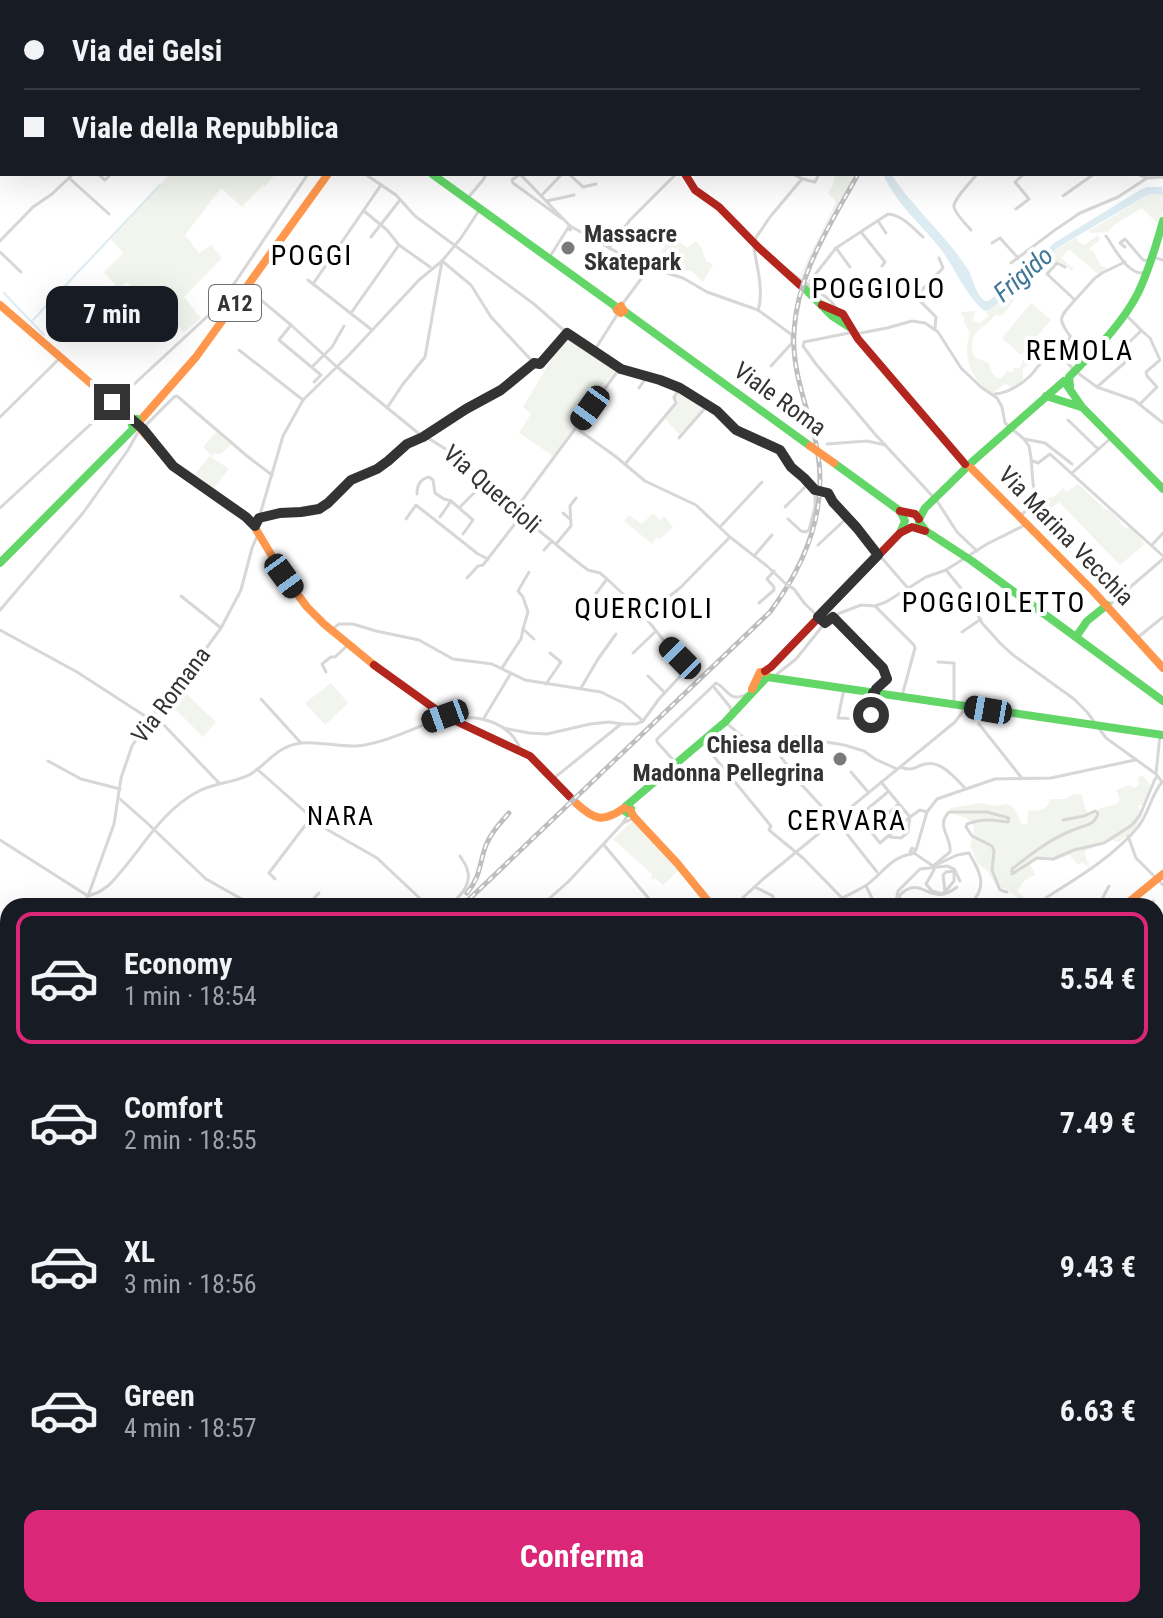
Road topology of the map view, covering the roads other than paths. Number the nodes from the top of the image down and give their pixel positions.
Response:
1 (71, 176) edge
2 (307, 176) edge
3 (324, 176) edge
4 (368, 176) edge
5 (435, 176) edge
6 (485, 176) edge
7 (517, 176) edge
8 (522, 176) edge
9 (560, 176) edge
10 (571, 176) edge
11 (680, 176) edge
12 (682, 176) edge
13 (796, 176) edge
14 (818, 176) edge
15 (975, 176) edge
16 (1022, 176) edge
17 (1091, 176) edge
18 (1142, 176) edge
19 (1163, 177) edge
20 (1147, 178) junction
21 (803, 179) junction
22 (596, 184) dead end
23 (381, 185) junction
24 (574, 195) dead end
25 (541, 196) junction
26 (1063, 196) dead end
27 (467, 199) junction
28 (400, 200) junction
29 (547, 201) junction
30 (480, 209) junction
31 (1016, 209) dead end
32 (364, 211) junction
33 (109, 214) dead end
34 (561, 218) junction
35 (878, 221) junction
36 (1163, 221) edge
37 (381, 224) junction
38 (570, 229) junction
39 (971, 230) dead end
40 (861, 232) junction
41 (886, 233) dead end
42 (1106, 236) dead end
43 (371, 237) dead end
44 (923, 237) dead end
45 (1161, 238) edge
46 (0, 241) edge
47 (992, 243) dead end
48 (399, 245) junction
49 (756, 245) junction
50 (454, 246) junction
51 (1125, 247) dead end
52 (608, 248) junction
53 (836, 248) junction
54 (0, 252) edge
55 (549, 258) junction
56 (939, 258) dead end
57 (1019, 259) junction
58 (1152, 259) junction
59 (1163, 260) edge
60 (442, 261) junction
61 (1125, 262) junction
62 (1011, 263) dead end
63 (882, 266) dead end
64 (850, 267) dead end
65 (1065, 267) dead end
66 (432, 268) junction
67 (649, 268) junction
68 (21, 272) dead end
69 (1147, 272) junction
70 (814, 276) junction
71 (308, 280) dead end
72 (313, 284) junction
73 (803, 284) junction
74 (835, 285) dead end
75 (249, 290) dead end
76 (816, 290) junction
77 (1075, 300) junction
78 (0, 305) edge
79 (621, 310) junction
80 (758, 310) junction
81 (835, 312) junction
82 (351, 313) junction
83 (1125, 314) junction
84 (291, 325) junction
85 (344, 326) dead end
86 (935, 329) junction
87 (372, 330) junction
88 (1141, 330) junction
89 (853, 331) junction
90 (567, 333) junction
91 (239, 350) dead end
92 (1094, 350) junction
93 (594, 351) junction
94 (324, 356) junction
95 (1061, 356) junction
96 (60, 357) junction
97 (1130, 358) dead end
98 (534, 363) junction
99 (336, 366) junction
100 (771, 366) dead end
101 (312, 367) junction
102 (620, 368) junction
103 (1076, 368) junction
104 (647, 376) junction
105 (1064, 381) junction
106 (314, 382) dead end
107 (1097, 387) junction
108 (639, 388) dead end
109 (680, 388) junction
110 (995, 394) junction
111 (1049, 395) junction
112 (1071, 396) junction
113 (303, 400) junction
114 (112, 402) junction
115 (1140, 404) junction
116 (707, 406) junction
117 (387, 408) junction
118 (0, 417) edge
119 (1068, 420) dead end
120 (1163, 423) edge
121 (137, 424) junction
122 (576, 428) junction
123 (1010, 429) junction
124 (423, 437) junction
125 (1112, 437) junction
126 (679, 438) dead end
127 (1024, 439) junction
128 (827, 444) dead end
129 (885, 445) junction
130 (1098, 449) junction
131 (1031, 458) junction
132 (1038, 463) junction
133 (625, 464) junction
134 (1072, 464) dead end
135 (969, 465) junction
136 (1032, 468) junction
137 (1072, 473) junction
138 (272, 475) junction
139 (486, 481) junction
140 (762, 482) dead end
141 (809, 483) junction
142 (1163, 488) edge
143 (816, 490) junction
144 (417, 494) dead end
145 (576, 498) dead end
146 (935, 499) junction
147 (451, 501) junction
148 (785, 507) dead end
149 (0, 508) edge
150 (459, 508) junction
151 (514, 510) junction
152 (563, 513) dead end
153 (521, 516) junction
154 (1019, 516) junction
155 (440, 517) dead end
156 (848, 517) junction
157 (406, 519) dead end
158 (788, 519) dead end
159 (913, 519) junction
160 (571, 520) junction
161 (1027, 524) junction
162 (257, 526) junction
163 (720, 527) junction
164 (1163, 533) edge
165 (463, 534) dead end
166 (772, 535) dead end
167 (730, 537) junction
168 (554, 543) junction
169 (818, 545) dead end
170 (1152, 545) junction
171 (544, 550) dead end
172 (977, 551) junction
173 (878, 555) junction
174 (754, 556) junction
175 (1163, 557) edge
176 (967, 558) junction
177 (488, 559) junction
178 (0, 560) edge
179 (946, 570) junction
180 (774, 571) junction
181 (529, 572) dead end
182 (467, 578) dead end
183 (607, 579) junction
184 (907, 587) junction
185 (181, 596) dead end
186 (759, 603) dead end
187 (875, 606) junction
188 (1107, 606) junction
189 (0, 610) edge
190 (580, 615) dead end
191 (644, 616) junction
192 (833, 617) junction
193 (1163, 617) edge
194 (981, 619) junction
195 (822, 620) junction
196 (221, 628) junction
197 (523, 629) junction
198 (0, 630) edge
199 (331, 630) junction
200 (655, 632) junction
201 (962, 632) dead end
202 (616, 634) dead end
203 (1076, 637) junction
204 (1137, 638) junction
205 (534, 639) dead end
206 (349, 644) junction
207 (550, 653) dead end
208 (633, 653) dead end
209 (938, 662) dead end
210 (502, 668) junction
211 (1163, 668) edge
212 (326, 672) dead end
213 (511, 673) junction
214 (648, 676) dead end
215 (766, 676) junction
216 (546, 684) junction
217 (713, 686) junction
218 (581, 688) junction
219 (844, 689) junction
220 (665, 693) junction
221 (874, 693) junction
222 (748, 696) junction
223 (902, 697) junction
224 (261, 699) dead end
225 (1163, 701) edge
226 (954, 704) junction
227 (967, 706) junction
228 (732, 714) junction
229 (151, 717) junction
230 (448, 718) junction
231 (483, 720) junction
232 (643, 721) junction
233 (725, 722) junction
234 (622, 724) junction
235 (979, 724) dead end
236 (1098, 726) junction
237 (503, 728) junction
238 (1162, 735) edge
239 (702, 742) junction
240 (301, 743) junction
241 (772, 745) junction
242 (521, 751) junction
243 (1135, 760) junction
244 (48, 761) dead end
245 (676, 764) junction
246 (898, 768) junction
247 (257, 769) junction
248 (562, 772) junction
249 (851, 772) dead end
250 (1156, 775) junction
251 (550, 776) junction
252 (1163, 776) edge
253 (1022, 778) junction
254 (881, 782) junction
255 (1162, 782) edge
256 (219, 783) junction
257 (561, 787) junction
258 (965, 788) junction
259 (120, 789) junction
260 (889, 791) junction
261 (868, 792) junction
262 (119, 799) junction
263 (899, 804) junction
264 (853, 805) junction
265 (859, 812) junction
266 (927, 812) junction
267 (628, 813) junction
268 (311, 817) junction
269 (910, 817) junction
270 (1063, 820) dead end
271 (835, 821) junction
272 (154, 829) junction
273 (869, 830) junction
274 (888, 836) junction
275 (1128, 836) junction
276 (0, 840) edge
277 (603, 844) junction
278 (915, 851) junction
279 (796, 852) junction
280 (460, 856) dead end
281 (920, 865) dead end
282 (933, 866) junction
283 (925, 868) junction
284 (954, 871) junction
285 (878, 873) junction
286 (275, 879) dead end
287 (1161, 879) edge
288 (960, 881) dead end
289 (866, 886) junction
290 (1109, 886) dead end
291 (755, 887) junction
292 (957, 887) dead end
293 (1007, 892) dead end
294 (319, 893) dead end
295 (943, 893) junction
296 (88, 896) junction
297 (240, 898) edge
298 (314, 898) edge
299 (419, 898) edge
300 (458, 898) edge
301 (550, 898) edge
302 (648, 898) edge
303 (705, 898) edge
304 (743, 898) edge
305 (773, 898) edge
306 (872, 898) edge
307 (898, 898) edge
308 (899, 898) edge
309 (976, 898) edge
310 (1046, 898) edge
311 (1103, 898) edge
312 (1135, 898) edge

1 - 33 street
1 - 46 street
2 - 114 street
3 - 121 main road, A12
4 - 23 street
5 - 27 main road, Viale Roma
6 - 27 street
7 - 34 street
8 - 25 street
9 - 25 street
10 - 22 street
11 - 52 street
12 - 49 main road, Via Marina Vecchia
13 - 21 street
14 - 21 street
15 - 39 street
16 - 31 street
17 - 26 street
18 - 20 street
19 - 20 street
20 - 57 street
21 - 49 street
23 - 28 street
23 - 32 street
24 - 29 street
25 - 29 street
27 - 30 main road, Viale Roma
28 - 37 street
28 - 50 street
29 - 34 street
30 - 50 street, Via Romana
30 - 55 main road, Viale Roma
32 - 37 street
32 - 72 street
34 - 38 street
35 - 40 street
35 - 41 street
35 - 44 street
36 - 45 main road
37 - 43 street
37 - 48 street
38 - 52 street
38 - 55 street
40 - 53 street
40 - 63 street
42 - 61 street
45 - 58 main road
47 - 57 street
48 - 66 street
48 - 82 street
49 - 73 main road, Via Marina Vecchia
49 - 80 street
50 - 60 street, Via Romana
50 - 90 street
51 - 58 street
52 - 67 street
53 - 64 street
53 - 70 street
54 - 68 street
55 - 79 main road, Viale Roma
56 - 86 street
57 - 62 street
58 - 59 street
58 - 69 main road
60 - 66 street, Via Romana
60 - 98 street
60 - 117 street
61 - 69 street
61 - 77 street
65 - 77 street
66 - 87 street, Via Romana
67 - 79 street
67 - 80 street
69 - 83 main road
70 - 74 street
70 - 76 street
71 - 72 street
72 - 82 street
73 - 76 street
73 - 81 main road, Via Marina Vecchia
75 - 84 street
76 - 81 street
77 - 95 street
78 - 96 main road
79 - 93 street
79 - 159 main road, Viale Roma, bridge
80 - 100 street
81 - 89 main road, Via Marina Vecchia
82 - 87 street
83 - 88 street
83 - 92 main road
84 - 94 street
84 - 101 street
85 - 94 street
86 - 89 street
86 - 110 street
87 - 99 street, Via Romana
88 - 92 street
88 - 115 street
89 - 129 street
89 - 135 main road, Via Marina Vecchia
90 - 93 street
90 - 98 street
91 - 113 street
92 - 103 main road
93 - 102 street
94 - 99 street
94 - 101 street
95 - 103 street
95 - 110 street
96 - 114 main road
96 - 118 street
97 - 107 street
98 - 124 street
99 - 113 street, Via Romana
99 - 117 street
101 - 106 street
102 - 104 street
102 - 122 street
103 - 105 main road
103 - 107 street
104 - 108 street
104 - 109 street
105 - 111 main road
105 - 112 main road
107 - 115 street
109 - 116 street
109 - 133 street
110 - 123 street
111 - 112 main road
111 - 123 main road
112 - 125 main road
113 - 138 street, Via Romana
114 - 121 main road
114 - 149 street
115 - 120 street
116 - 126 street
116 - 141 street
117 - 124 street
119 - 130 street
121 - 138 street
121 - 162 main road
121 - 178 main road, A12
121 - 189 street
122 - 133 street
122 - 151 street
123 - 127 street
123 - 135 main road
124 - 139 street, Via Quercioli
124 - 162 street, Via Quercioli
125 - 130 street
125 - 142 main road
127 - 131 street
127 - 134 street
128 - 129 street
129 - 146 street
130 - 137 street
131 - 132 street
131 - 136 street
132 - 136 street
132 - 137 street
133 - 163 street
135 - 146 main road
135 - 154 main road, Via Marina Vecchia
136 - 154 street
137 - 170 street
138 - 162 street, Via Romana
139 - 150 street
139 - 151 street, Via Quercioli
140 - 163 street
141 - 143 street
141 - 148 street
143 - 156 street, bridge
143 - 158 street
144 - 147 street
145 - 160 street, Via Quercioli
146 - 159 main road
146 - 172 street
147 - 150 street
147 - 155 street
150 - 165 street
151 - 153 street, Via Quercioli
152 - 160 street, Via Quercioli
153 - 168 street, Via Quercioli
153 - 177 street
154 - 161 main road, Via Marina Vecchia
156 - 169 street
156 - 173 street
157 - 177 street
159 - 173 main road
159 - 176 main road
160 - 168 street, Via Quercioli
161 - 172 street
161 - 188 main road, Via Marina Vecchia
162 - 196 street, Via Romana
162 - 199 main road
163 - 167 street
164 - 170 street
166 - 174 street
167 - 174 street
167 - 191 street
168 - 171 street
168 - 183 street, Via Quercioli
170 - 175 street
172 - 176 street
173 - 184 street
173 - 195 main road
174 - 180 street
175 - 188 street
176 - 179 street
176 - 203 main road
177 - 182 street
179 - 184 street
179 - 194 street
180 - 186 street
180 - 195 street, bridge
181 - 197 street
183 - 190 street
183 - 191 street, Via Quercioli
184 - 187 street
185 - 196 street
187 - 192 street
187 - 223 street
188 - 203 main road
188 - 204 main road, Via Marina Vecchia
191 - 200 street, Via Quercioli
192 - 195 street
192 - 221 street
193 - 204 street
194 - 201 street
194 - 236 street
195 - 215 main road
196 - 229 street, Via Romana
197 - 205 street
197 - 210 street
198 - 229 street
199 - 206 main road
199 - 210 street
200 - 208 street
200 - 220 street, Via Quercioli
202 - 218 street
203 - 225 main road
204 - 211 main road, Via Marina Vecchia
206 - 212 street
206 - 230 main road
207 - 216 street
209 - 226 street
210 - 213 street
213 - 216 street
213 - 231 street
214 - 220 street
215 - 219 main road
215 - 222 main road
216 - 218 street
217 - 222 street
217 - 228 street
217 - 245 street
218 - 232 street
219 - 221 main road
219 - 221 street
220 - 232 street, Via Quercioli
221 - 223 main road
222 - 228 main road
223 - 226 main road
224 - 240 street
226 - 227 main road
227 - 236 main road
227 - 246 street
228 - 233 main road
229 - 256 street
229 - 259 street, Via Romana
230 - 231 street
230 - 240 street
230 - 242 main road
231 - 237 street
232 - 234 street
233 - 239 main road
233 - 241 street
234 - 237 street
234 - 248 street
235 - 253 street
236 - 238 main road
236 - 243 street
237 - 242 street
238 - 250 street
239 - 245 main road
239 - 279 street
240 - 247 street
241 - 246 street
241 - 271 street
242 - 251 main road
243 - 250 street
243 - 253 street
244 - 259 street
245 - 267 main road
246 - 254 street
246 - 258 street
247 - 256 street
247 - 268 street
248 - 251 street
248 - 251 street
248 - 257 street
249 - 261 street
250 - 252 street
250 - 255 street
250 - 270 street
251 - 257 main road
253 - 258 street
254 - 260 street
254 - 261 street
255 - 275 street
256 - 272 street
257 - 267 main road
258 - 266 street
259 - 262 street, Via Romana
260 - 263 street
260 - 265 street
261 - 264 street
262 - 272 street
262 - 296 street, Via Romana
263 - 269 street
263 - 273 street
264 - 265 street
264 - 271 street
265 - 273 street
266 - 269 street
266 - 278 street
267 - 277 street
267 - 303 main road
268 - 286 street
268 - 299 street
269 - 274 street
269 - 274 street
271 - 279 street
271 - 285 street
272 - 296 street
272 - 297 street
273 - 274 street
275 - 287 street
275 - 310 street
276 - 296 street
277 - 301 street
277 - 302 street
278 - 282 street
278 - 285 street
279 - 289 street
279 - 291 street
280 - 300 street
281 - 283 street
282 - 283 street
282 - 284 street
282 - 293 street
282 - 295 street
282 - 309 street
283 - 307 street
284 - 288 street
284 - 295 street
284 - 295 street
285 - 289 street
287 - 312 main road
289 - 306 street
290 - 311 street
291 - 304 street
291 - 305 street
292 - 295 street
294 - 298 street
295 - 308 street

